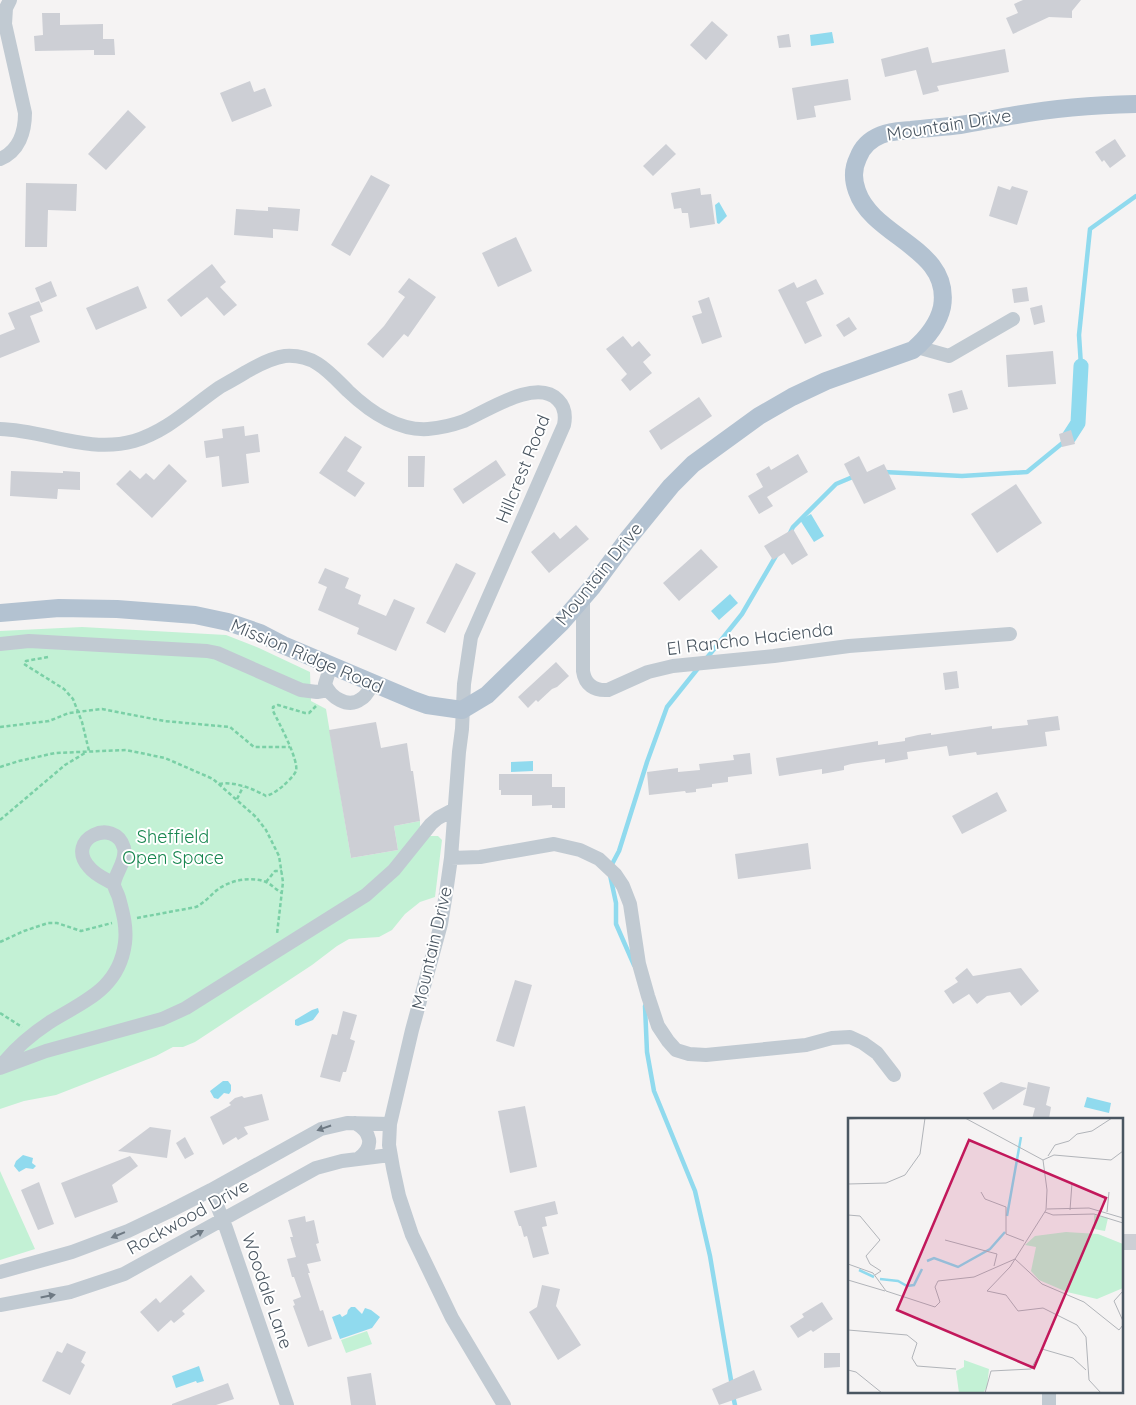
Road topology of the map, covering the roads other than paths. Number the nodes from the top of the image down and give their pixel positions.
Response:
1 (10, 0) edge
2 (1136, 104) edge
3 (0, 159) edge
4 (1014, 319) dead end
5 (917, 346) junction
6 (0, 429) edge
7 (583, 598) junction
8 (0, 613) edge
9 (1010, 634) dead end
10 (0, 644) edge
11 (331, 664) junction
12 (373, 683) junction
13 (329, 692) junction
14 (462, 710) junction
15 (453, 810) junction
16 (451, 858) junction
17 (114, 884) dead end
18 (0, 1068) edge
19 (894, 1076) dead end
20 (355, 1123) junction
21 (390, 1124) junction
22 (390, 1155) junction
23 (359, 1158) junction
24 (211, 1190) junction
25 (222, 1219) junction
26 (0, 1272) edge
27 (0, 1305) edge
28 (287, 1405) edge
29 (504, 1405) edge

1 - 3 street
2 - 5 main road, Mountain Drive
4 - 5 street
5 - 7 main road, Mountain Drive
6 - 14 street, Hillcrest Road
7 - 9 street, El Rancho Hacienda
7 - 14 main road, Mountain Drive
8 - 11 main road, Mission Ridge Road
10 - 13 street
11 - 12 main road, Mission Ridge Road
11 - 13 street
12 - 13 street
12 - 14 main road, Mission Ridge Road
14 - 15 street, Mountain Drive
15 - 16 street, Mountain Drive
15 - 18 street
16 - 19 street
16 - 21 street, Mountain Drive
17 - 18 street
20 - 21 street, Rockwood Drive
20 - 23 street
20 -> 24 street, Rockwood Drive
21 - 22 street, Mountain Drive
22 - 23 street, Rockwood Drive
22 - 29 street, Mountain Drive
23 - 25 street, Rockwood Drive
24 - 25 street, Woodale Lane
24 -> 26 street, Rockwood Drive
27 -> 25 street, Rockwood Drive
25 - 28 street, Woodale Lane

